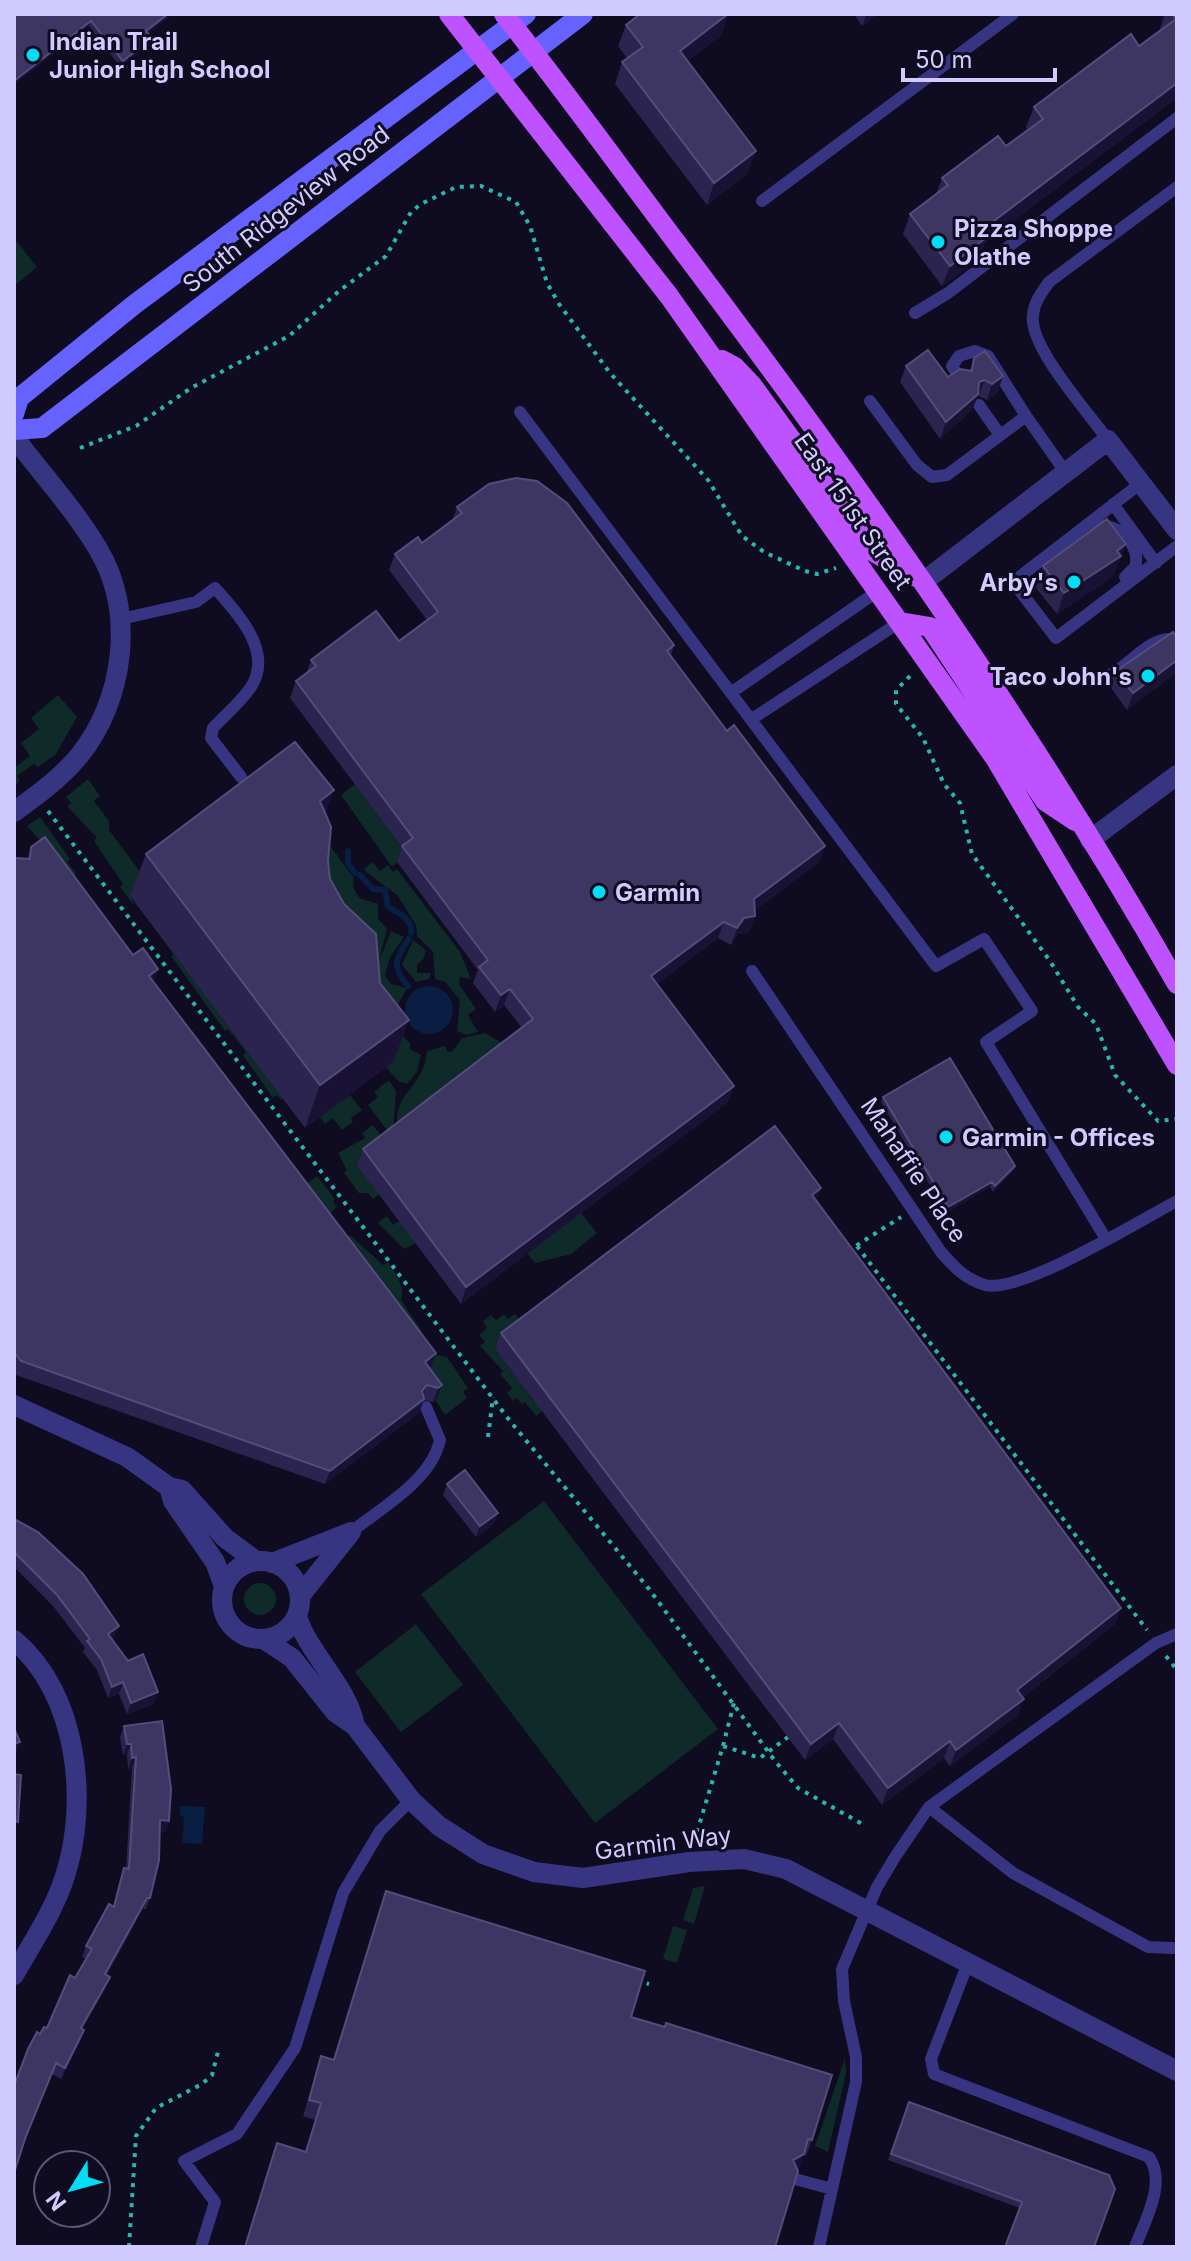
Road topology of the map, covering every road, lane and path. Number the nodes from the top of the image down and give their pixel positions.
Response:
1 (449, 14) edge
2 (583, 14) edge
3 (1013, 14) edge
4 (514, 18) edge
5 (477, 50) junction
6 (533, 52) junction
7 (499, 78) junction
8 (1177, 118) edge
9 (1177, 187) edge
10 (762, 201) dead end
11 (915, 313) dead end
12 (711, 355) junction
13 (961, 380) edge
14 (870, 401) dead end
15 (979, 405) edge
16 (520, 412) dead end
17 (14, 414) edge
18 (1026, 416) junction
19 (14, 430) edge
20 (1000, 435) junction
21 (14, 437) edge
22 (1108, 440) junction
23 (80, 448) dead end
24 (1066, 473) junction
25 (1141, 483) junction
26 (1113, 504) junction
27 (1177, 530) edge
28 (1177, 546) edge
29 (1156, 563) junction
30 (836, 568) dead end
31 (1029, 570) junction
32 (923, 582) junction
33 (878, 591) junction
34 (1090, 612) junction
35 (121, 619) junction
36 (900, 622) junction
37 (1177, 645) edge
38 (910, 676) dead end
39 (1096, 679) dead end
40 (732, 692) junction
41 (752, 719) junction
42 (1177, 775) edge
43 (241, 777) dead end
44 (46, 809) dead end
45 (14, 812) edge
46 (1086, 833) junction
47 (752, 971) dead end
48 (1177, 984) edge
49 (1177, 1065) edge
50 (1177, 1119) edge
51 (1177, 1201) edge
52 (914, 1209) junction
53 (1106, 1239) junction
54 (857, 1246) junction
55 (839, 1257) edge
56 (493, 1395) junction
57 (14, 1405) edge
58 (426, 1407) edge
59 (488, 1437) dead end
60 (169, 1487) junction
61 (351, 1532) junction
62 (264, 1562) junction
63 (224, 1586) junction
64 (298, 1606) junction
65 (1177, 1634) edge
66 (14, 1640) edge
67 (265, 1640) junction
68 (1156, 1643) junction
69 (1177, 1670) edge
70 (734, 1703) junction
71 (355, 1726) junction
72 (788, 1737) dead end
73 (723, 1746) junction
74 (770, 1751) junction
75 (411, 1800) junction
76 (929, 1807) junction
77 (866, 1826) dead end
78 (697, 1832) dead end
79 (867, 1911) junction
80 (1172, 1948) dead end
81 (968, 1963) junction
82 (15, 1972) edge
83 (633, 1979) edge
84 (649, 1984) dead end
85 (219, 2048) dead end
86 (1177, 2071) edge
87 (795, 2179) edge
88 (832, 2189) junction
89 (129, 2247) edge
90 (201, 2247) edge
91 (819, 2247) edge
92 (1135, 2247) edge

1 - 5 main road, East 151st Street
2 - 6 main road, South Ridgeview Road
3 - 10 lane
4 - 5 main road, South Ridgeview Road
4 - 6 main road, East 151st Street
5 - 7 main road, East 151st Street
5 - 17 main road, South Ridgeview Road
6 - 7 main road, South Ridgeview Road
6 - 32 main road, East 151st Street
7 - 12 main road, East 151st Street
7 - 19 main road, South Ridgeview Road
8 - 11 lane
9 - 22 lane
12 - 32 main road
12 - 33 main road, East 151st Street
13 - 18 lane
14 - 20 lane
15 - 20 lane
16 - 40 lane
18 - 20 lane
18 - 24 lane
21 - 35 street
22 - 24 street
22 - 25 street
23 - 30 path
24 - 32 street
25 - 26 lane
25 - 27 street
26 - 29 lane
26 - 31 lane
28 - 29 lane
29 - 34 lane
31 - 34 lane
31 - 34 lane
32 - 46 main road, East 151st Street
33 - 36 main road, East 151st Street
33 - 40 lane
35 - 43 lane
35 - 45 street
36 - 41 lane
36 - 46 main road
36 - 49 main road, East 151st Street
37 - 39 lane
38 - 50 path
40 - 41 lane
41 - 53 lane
42 - 46 street
44 - 56 path
46 - 48 main road, East 151st Street
47 - 52 lane, Mahaffie Place
51 - 53 lane, Mahaffie Place
52 - 53 lane, Mahaffie Place
52 - 54 path
54 - 55 path
54 - 68 path
56 - 59 path
56 - 70 path
57 - 60 street, Garmin Way
58 - 61 lane
60 - 62 street, Garmin Way
60 - 63 street, Garmin Way
61 - 62 street
61 - 64 street
62 - 63 street
62 - 64 street, Garmin Way
63 - 67 street, Garmin Way
64 - 67 street
64 - 71 street, Garmin Way
65 - 68 lane
66 - 82 street
67 - 71 street, Garmin Way
68 - 69 path
68 - 76 lane
70 - 73 path
70 - 74 path
71 - 75 street, Garmin Way
72 - 74 path
73 - 74 path
73 - 78 path
74 - 77 path
75 - 79 street, Garmin Way
75 - 90 lane
76 - 79 lane
76 - 80 lane
79 - 81 street, Garmin Way
79 - 88 lane
81 - 86 street, Garmin Way
81 - 92 lane
83 - 84 path
85 - 89 path
87 - 88 lane
88 - 91 lane

